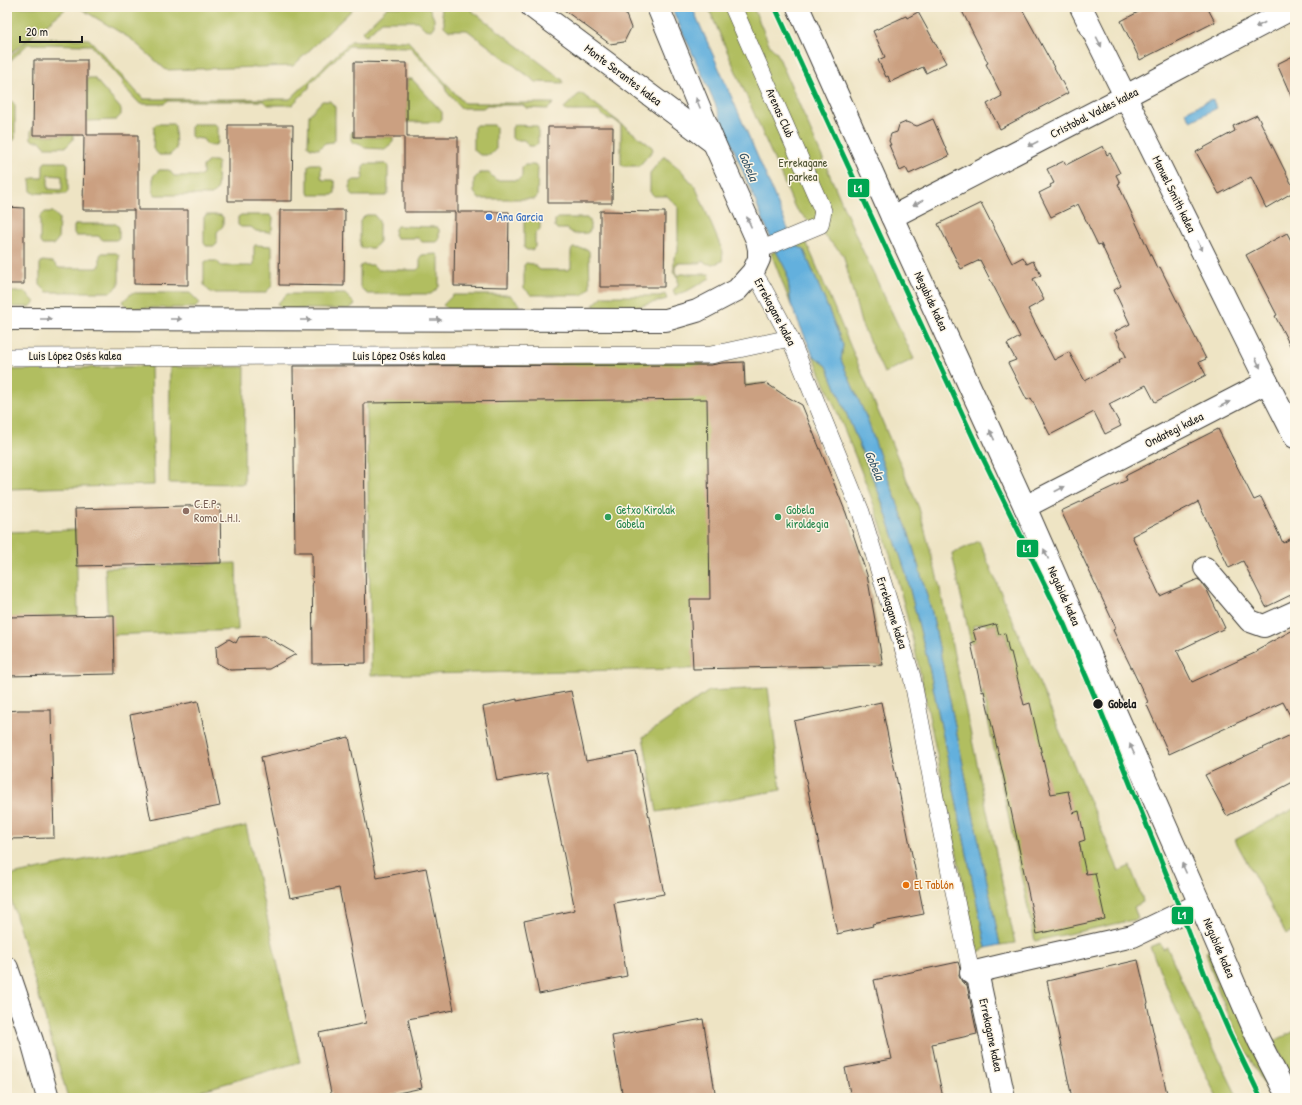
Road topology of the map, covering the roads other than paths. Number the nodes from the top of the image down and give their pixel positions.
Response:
1 (532, 7) edge
2 (658, 7) edge
3 (733, 7) edge
4 (798, 7) edge
5 (1081, 7) edge
6 (1295, 7) edge
7 (1126, 96) junction
8 (714, 143) junction
9 (892, 217) junction
10 (760, 257) junction
11 (7, 319) edge
12 (790, 338) junction
13 (7, 357) edge
14 (1267, 382) junction
15 (1295, 437) edge
16 (1025, 507) junction
17 (1205, 568) dead end
18 (1295, 612) edge
19 (1200, 904) junction
20 (7, 968) edge
21 (974, 972) junction
22 (32, 1041) junction
23 (39, 1098) edge
24 (48, 1098) edge
25 (1004, 1098) edge
26 (1290, 1098) edge

1 - 8 street, Monte Serantes kalea
8 -> 2 street, Errekagane kalea
3 - 10 street, Arenas Club
4 - 9 street, Negubide kalea
5 -> 7 street, Manuel Smith kalea
6 -> 7 street, Cristobal Valdes kalea
7 -> 9 street, Cristobal Valdes kalea
7 -> 14 street, Manuel Smith kalea
10 -> 8 street, Errekagane kalea
16 -> 9 street, Negubide kalea
11 -> 10 street
10 - 12 street, Errekagane kalea
12 - 13 street, Luis López Osés kalea
12 - 21 street, Errekagane kalea
14 - 15 street
16 -> 14 street, Ondategi kalea
19 -> 16 street, Negubide kalea
17 - 18 street
19 - 21 street
19 - 26 street, Negubide kalea
20 - 22 street
21 - 25 street, Errekagane kalea
22 - 23 street
22 - 24 street

